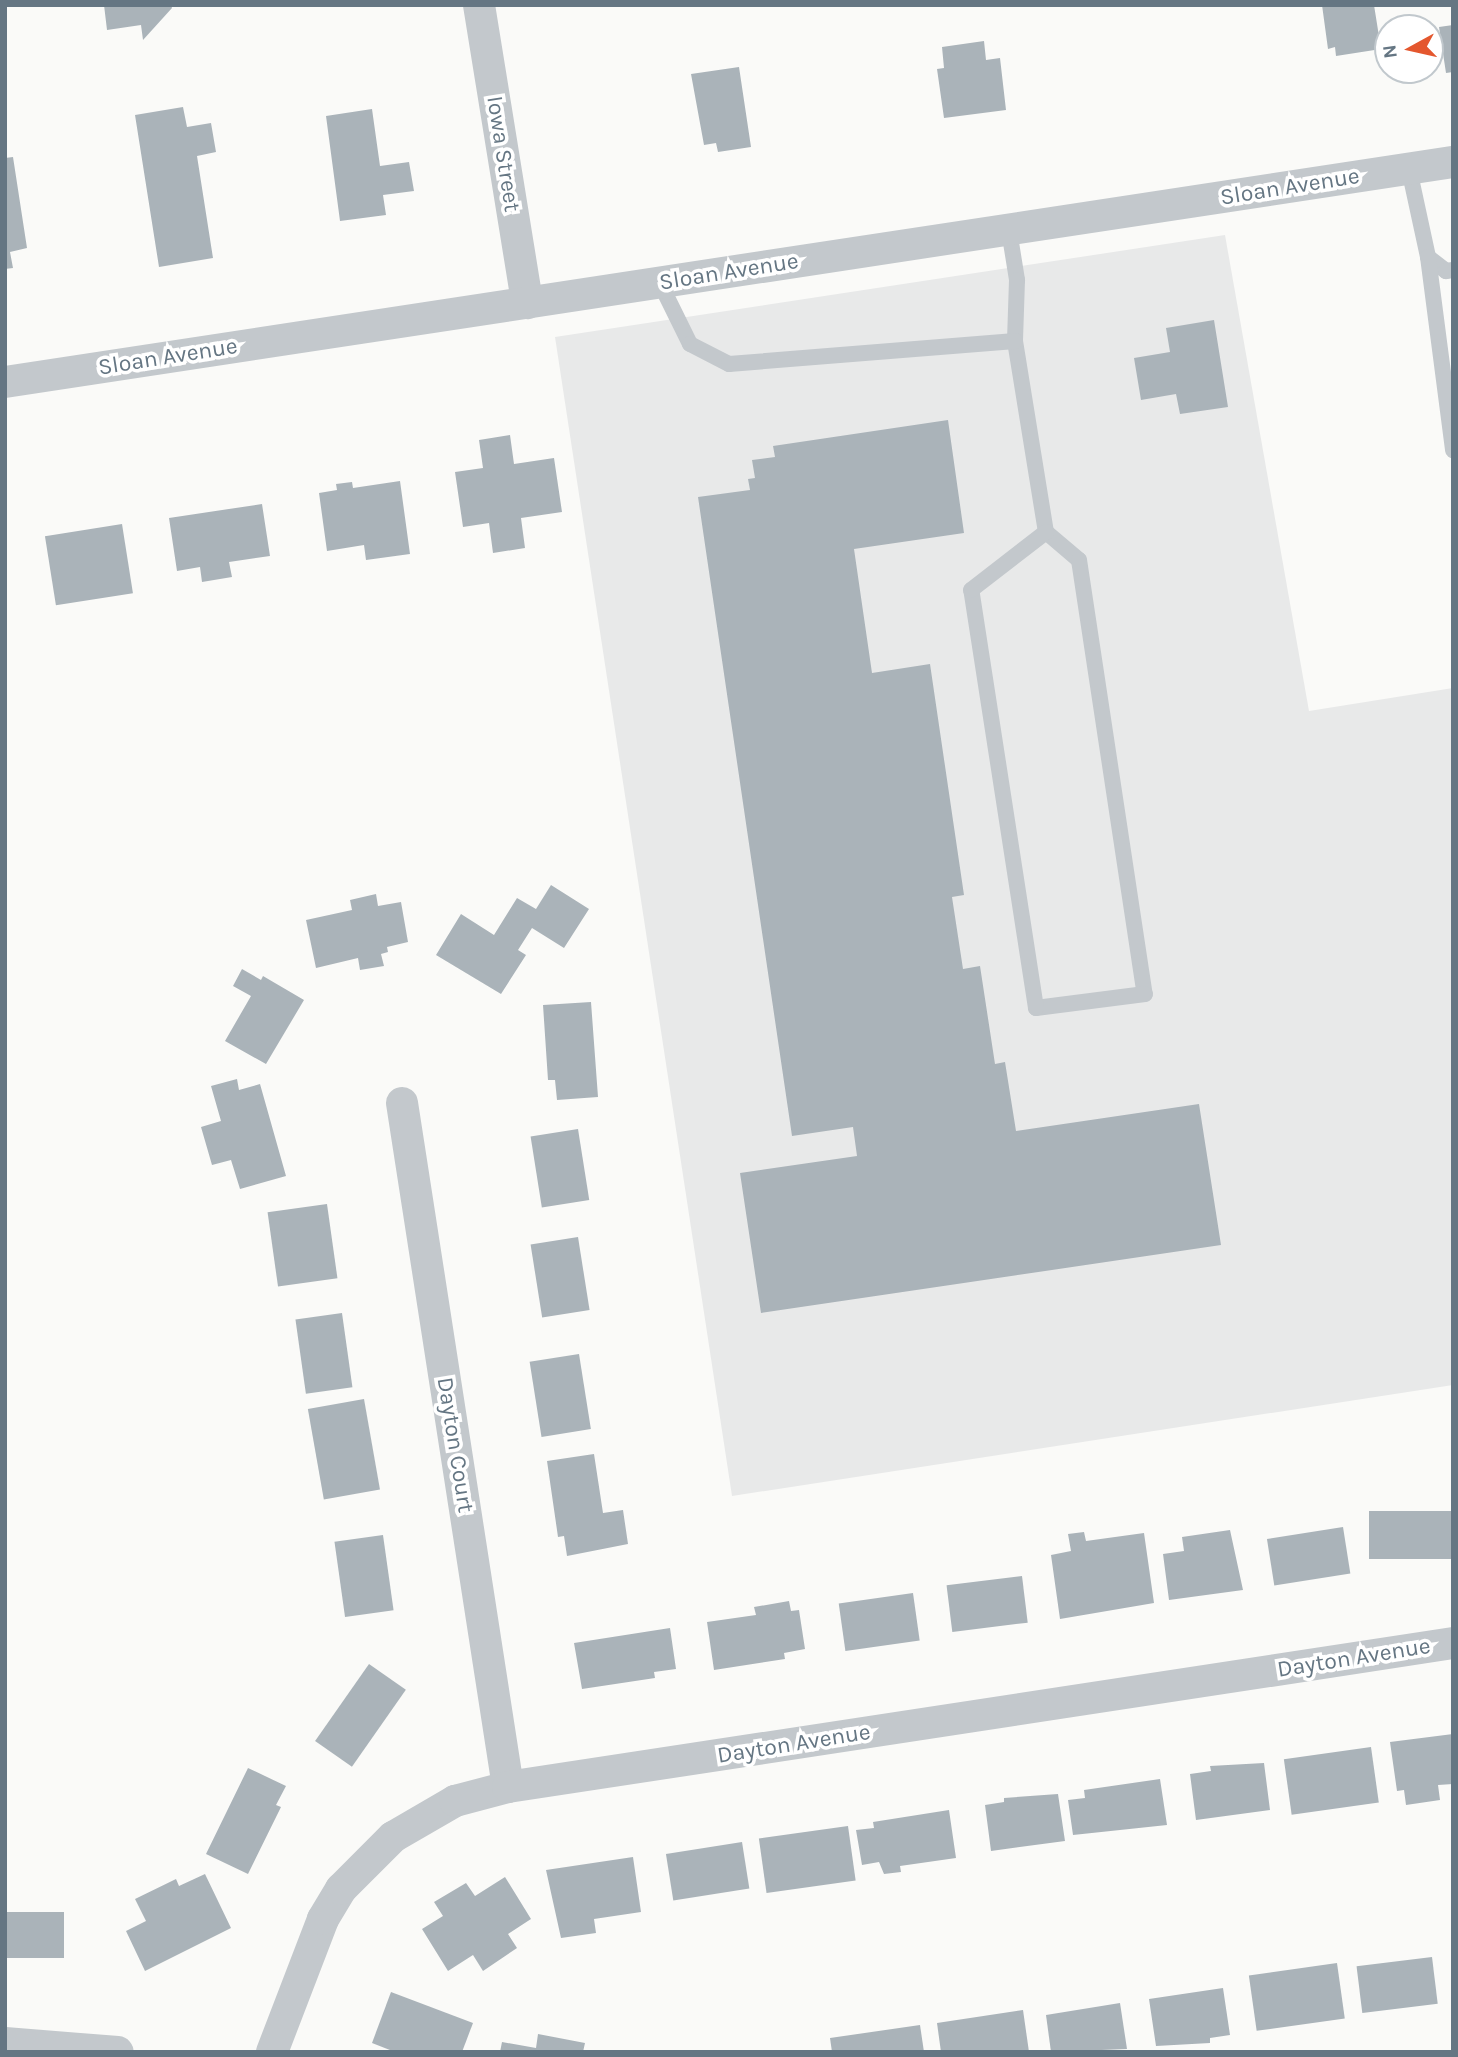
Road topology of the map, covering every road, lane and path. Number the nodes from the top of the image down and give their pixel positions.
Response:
1 (479, 5) edge
2 (1453, 162) edge
3 (1409, 169) junction
4 (1009, 230) junction
5 (1428, 257) junction
6 (1453, 270) edge
7 (660, 283) junction
8 (527, 303) junction
9 (1015, 341) junction
10 (5, 382) edge
11 (1453, 450) edge
12 (1046, 532) junction
13 (402, 1103) dead end
14 (1453, 1643) edge
15 (508, 1787) junction
16 (5, 2043) edge
17 (118, 2052) edge
18 (272, 2052) edge

1 - 8 street, Iowa Street
2 - 3 street, Sloan Avenue
3 - 4 street, Sloan Avenue
3 - 5 lane
4 - 7 street, Sloan Avenue
4 - 9 lane
5 - 6 lane
5 - 11 lane
7 - 8 street, Sloan Avenue
7 - 9 lane
8 - 10 street, Sloan Avenue
9 - 12 lane
12 - 12 lane
13 - 15 street, Dayton Court
14 - 15 street, Dayton Avenue
15 - 18 street, Dayton Avenue
16 - 17 street

